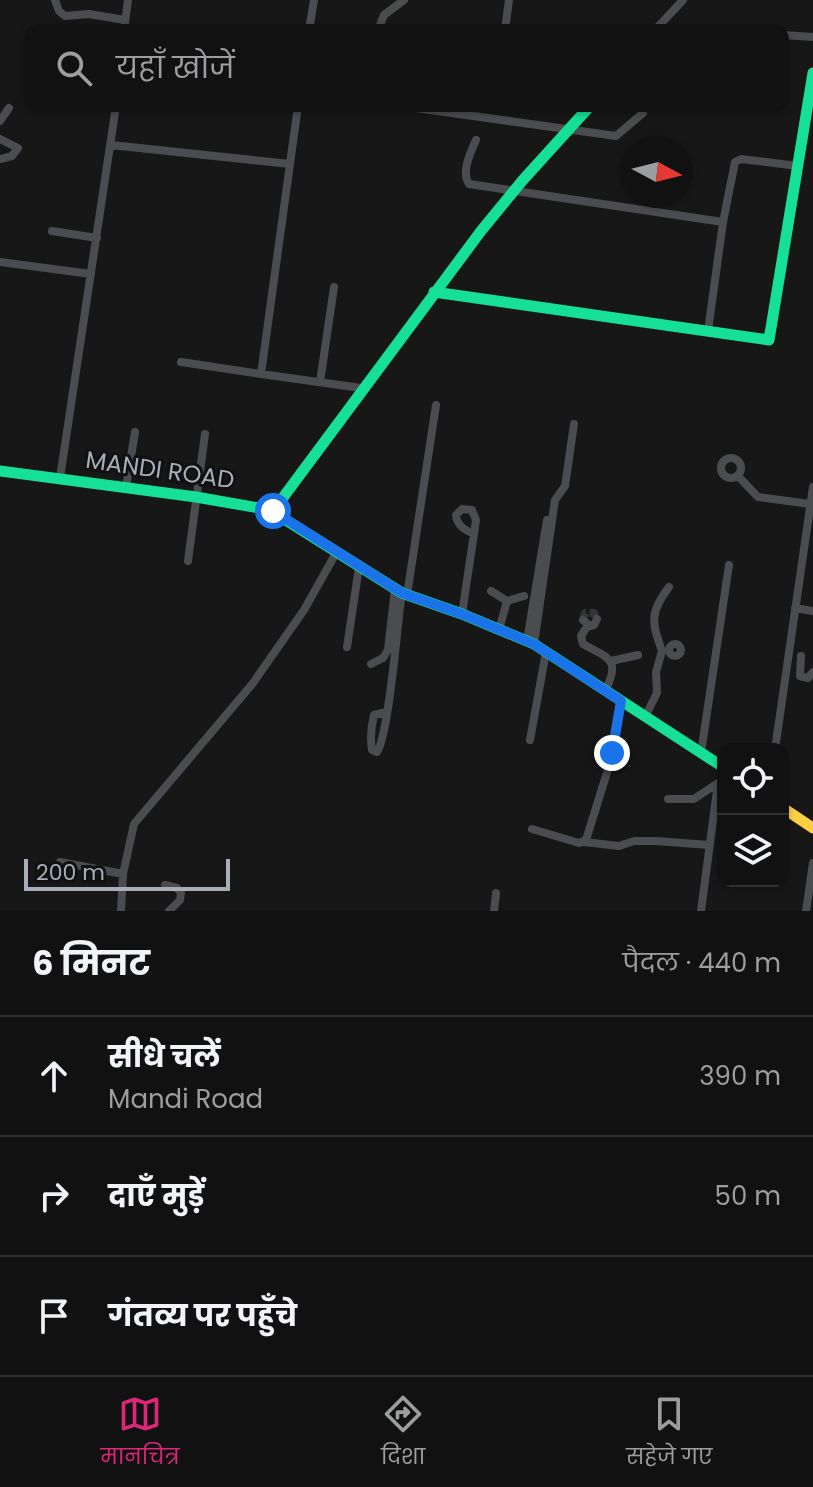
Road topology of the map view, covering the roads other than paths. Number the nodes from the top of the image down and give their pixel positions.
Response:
1 (55, 0) edge
2 (128, 0) edge
3 (314, 0) edge
4 (404, 0) edge
5 (509, 0) edge
6 (683, 0) edge
7 (121, 24) edge
8 (124, 24) edge
9 (310, 24) edge
10 (380, 24) edge
11 (506, 24) edge
12 (661, 24) edge
13 (789, 35) edge
14 (813, 37) edge
15 (813, 73) edge
16 (9, 108) dead end
17 (115, 112) edge
18 (297, 112) edge
19 (444, 112) edge
20 (585, 112) edge
21 (643, 113) dead end
22 (0, 121) edge
23 (571, 130) junction
24 (0, 139) edge
25 (476, 140) dead end
26 (111, 145) junction
27 (0, 159) edge
28 (290, 164) junction
29 (798, 166) junction
30 (513, 192) junction
31 (723, 222) junction
32 (52, 231) dead end
33 (97, 238) junction
34 (0, 262) edge
35 (91, 274) junction
36 (334, 287) dead end
37 (434, 292) junction
38 (708, 331) junction
39 (181, 362) dead end
40 (261, 374) junction
41 (320, 382) junction
42 (361, 388) junction
43 (436, 405) dead end
44 (574, 424) dead end
45 (135, 432) dead end
46 (205, 434) dead end
47 (0, 471) edge
48 (738, 476) dead end
49 (60, 478) junction
50 (126, 487) junction
51 (813, 488) edge
52 (196, 497) junction
53 (810, 504) junction
54 (273, 511) junction
55 (547, 520) dead end
56 (474, 534) dead end
57 (336, 553) junction
58 (188, 561) dead end
59 (729, 565) dead end
60 (359, 567) junction
61 (669, 587) dead end
62 (491, 591) dead end
63 (402, 592) junction
64 (524, 596) dead end
65 (507, 601) junction
66 (795, 608) junction
67 (813, 611) edge
68 (462, 614) junction
69 (597, 619) dead end
70 (499, 630) junction
71 (530, 643) junction
72 (347, 647) dead end
73 (546, 652) junction
74 (789, 654) junction
75 (638, 655) dead end
76 (801, 656) junction
77 (813, 657) edge
78 (611, 661) junction
79 (371, 664) dead end
80 (813, 672) edge
81 (605, 691) junction
82 (621, 701) junction
83 (386, 712) dead end
84 (645, 717) junction
85 (530, 740) dead end
86 (776, 743) edge
87 (701, 753) junction
88 (717, 763) edge
89 (668, 799) dead end
90 (789, 812) edge
91 (813, 828) edge
92 (532, 829) dead end
93 (584, 842) junction
94 (709, 845) junction
95 (60, 862) dead end
96 (813, 863) edge
97 (123, 874) junction
98 (165, 885) dead end
99 (496, 893) dead end
100 (121, 911) edge
101 (169, 911) edge
102 (494, 911) edge
103 (701, 911) edge
104 (806, 911) edge

1 - 7 street
2 - 8 street
3 - 9 street
4 - 10 street
5 - 11 street
6 - 12 street
13 - 14 street
15 - 29 street
16 - 22 street
17 - 26 street
18 - 28 street
19 - 23 street
20 - 23 street
21 - 23 street
23 - 30 street
24 - 27 street
25 - 30 street
26 - 28 street
26 - 33 street
28 - 40 street
29 - 31 street
29 - 38 street
30 - 31 street
30 - 37 street
31 - 38 street
32 - 33 street
33 - 35 street
34 - 35 street
35 - 49 street
36 - 41 street
37 - 38 street
37 - 42 street
39 - 40 street
40 - 41 street
41 - 42 street
42 - 54 street
43 - 63 street
44 - 71 street
45 - 50 street
46 - 52 street
47 - 49 street, MANDI ROAD
48 - 53 street
49 - 50 street, MANDI ROAD
50 - 52 street, MANDI ROAD
51 - 53 street
52 - 54 street, MANDI ROAD
52 - 58 street
53 - 66 street
54 - 57 street, MANDI ROAD
55 - 71 street
56 - 68 street
57 - 60 street, MANDI ROAD
57 - 97 street
59 - 87 street
60 - 63 street, MANDI ROAD
60 - 72 street
61 - 84 street
62 - 65 street
63 - 68 street, MANDI ROAD
63 - 79 street
63 - 83 street
64 - 65 street
65 - 70 street
66 - 67 street
66 - 74 street
68 - 70 street, MANDI ROAD
69 - 78 street
70 - 71 street, MANDI ROAD
71 - 73 street, MANDI ROAD
73 - 81 street, MANDI ROAD
73 - 85 street
74 - 76 street
74 - 86 street
75 - 78 street
76 - 77 street
76 - 80 street
78 - 81 street
81 - 82 street, MANDI ROAD
82 - 84 street, MANDI ROAD
82 - 93 street
84 - 87 street, MANDI ROAD
87 - 88 street, MANDI ROAD
89 - 94 street
90 - 91 street
92 - 93 street
93 - 94 street
94 - 103 street
95 - 97 street
96 - 104 street
97 - 100 street
98 - 101 street
99 - 102 street

